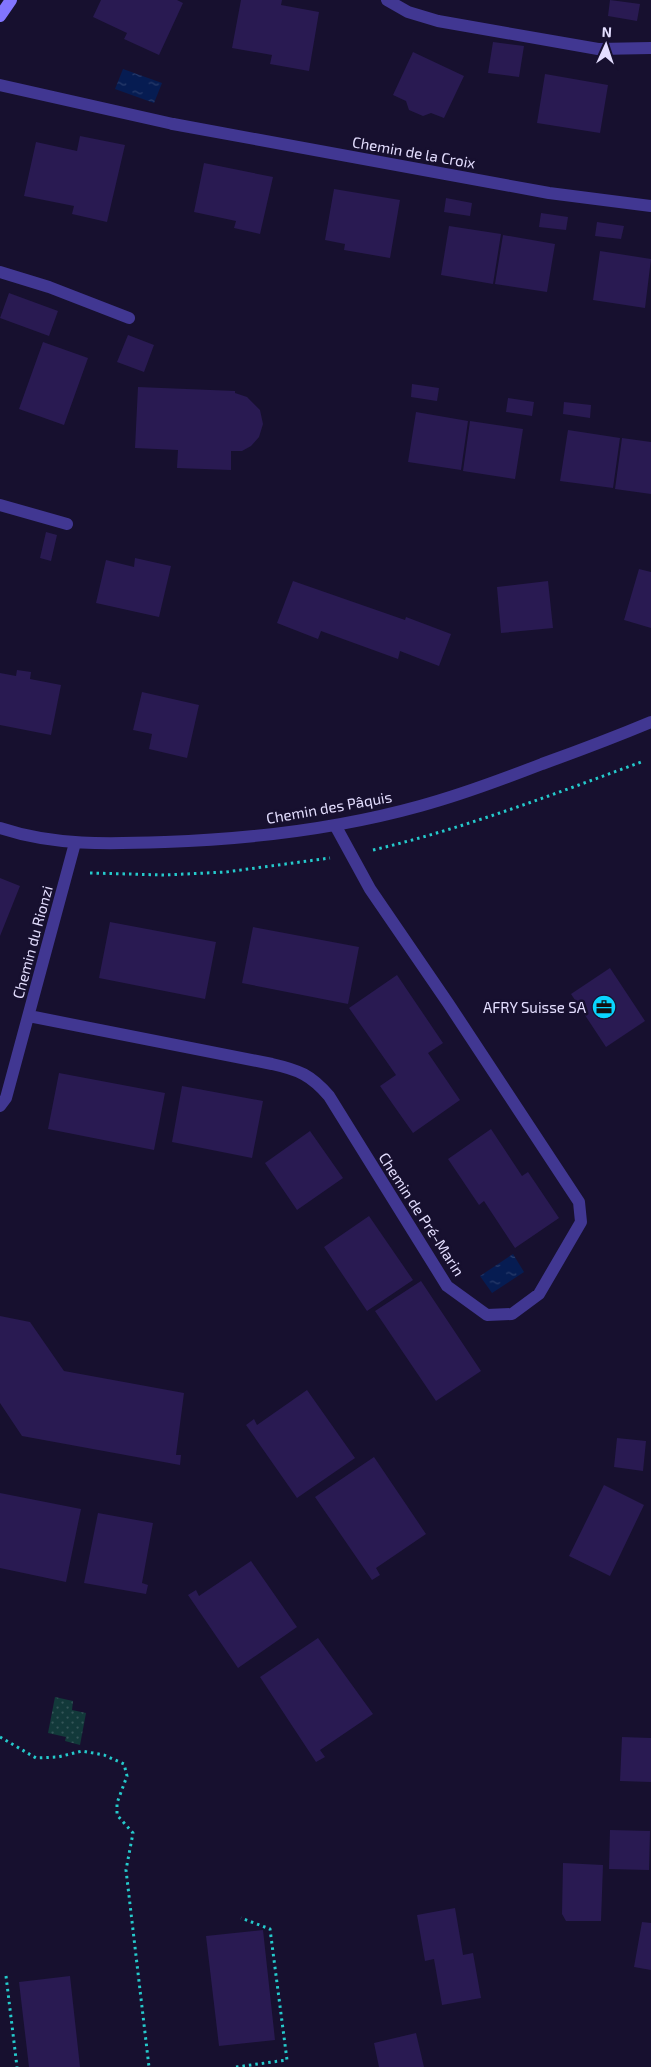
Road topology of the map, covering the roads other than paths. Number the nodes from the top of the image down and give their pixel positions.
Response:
1 (11, 0) edge
2 (387, 0) edge
3 (0, 16) edge
4 (651, 48) edge
5 (0, 85) edge
6 (651, 206) edge
7 (0, 272) edge
8 (129, 318) dead end
9 (0, 505) edge
10 (67, 524) dead end
11 (650, 725) edge
12 (335, 825) junction
13 (0, 828) edge
14 (75, 843) junction
15 (29, 1016) junction
16 (0, 1106) edge

1 - 3 main road
2 - 4 street
5 - 6 street, Chemin de la Croix
7 - 8 street
9 - 10 street
11 - 12 street, Chemin des Pâquis
12 - 14 street, Chemin des Pâquis
12 - 15 street, Chemin de Pré-Marin
13 - 14 street, Chemin des Pâquis
14 - 15 street, Chemin du Rionzi
15 - 16 street, Chemin du Rionzi

